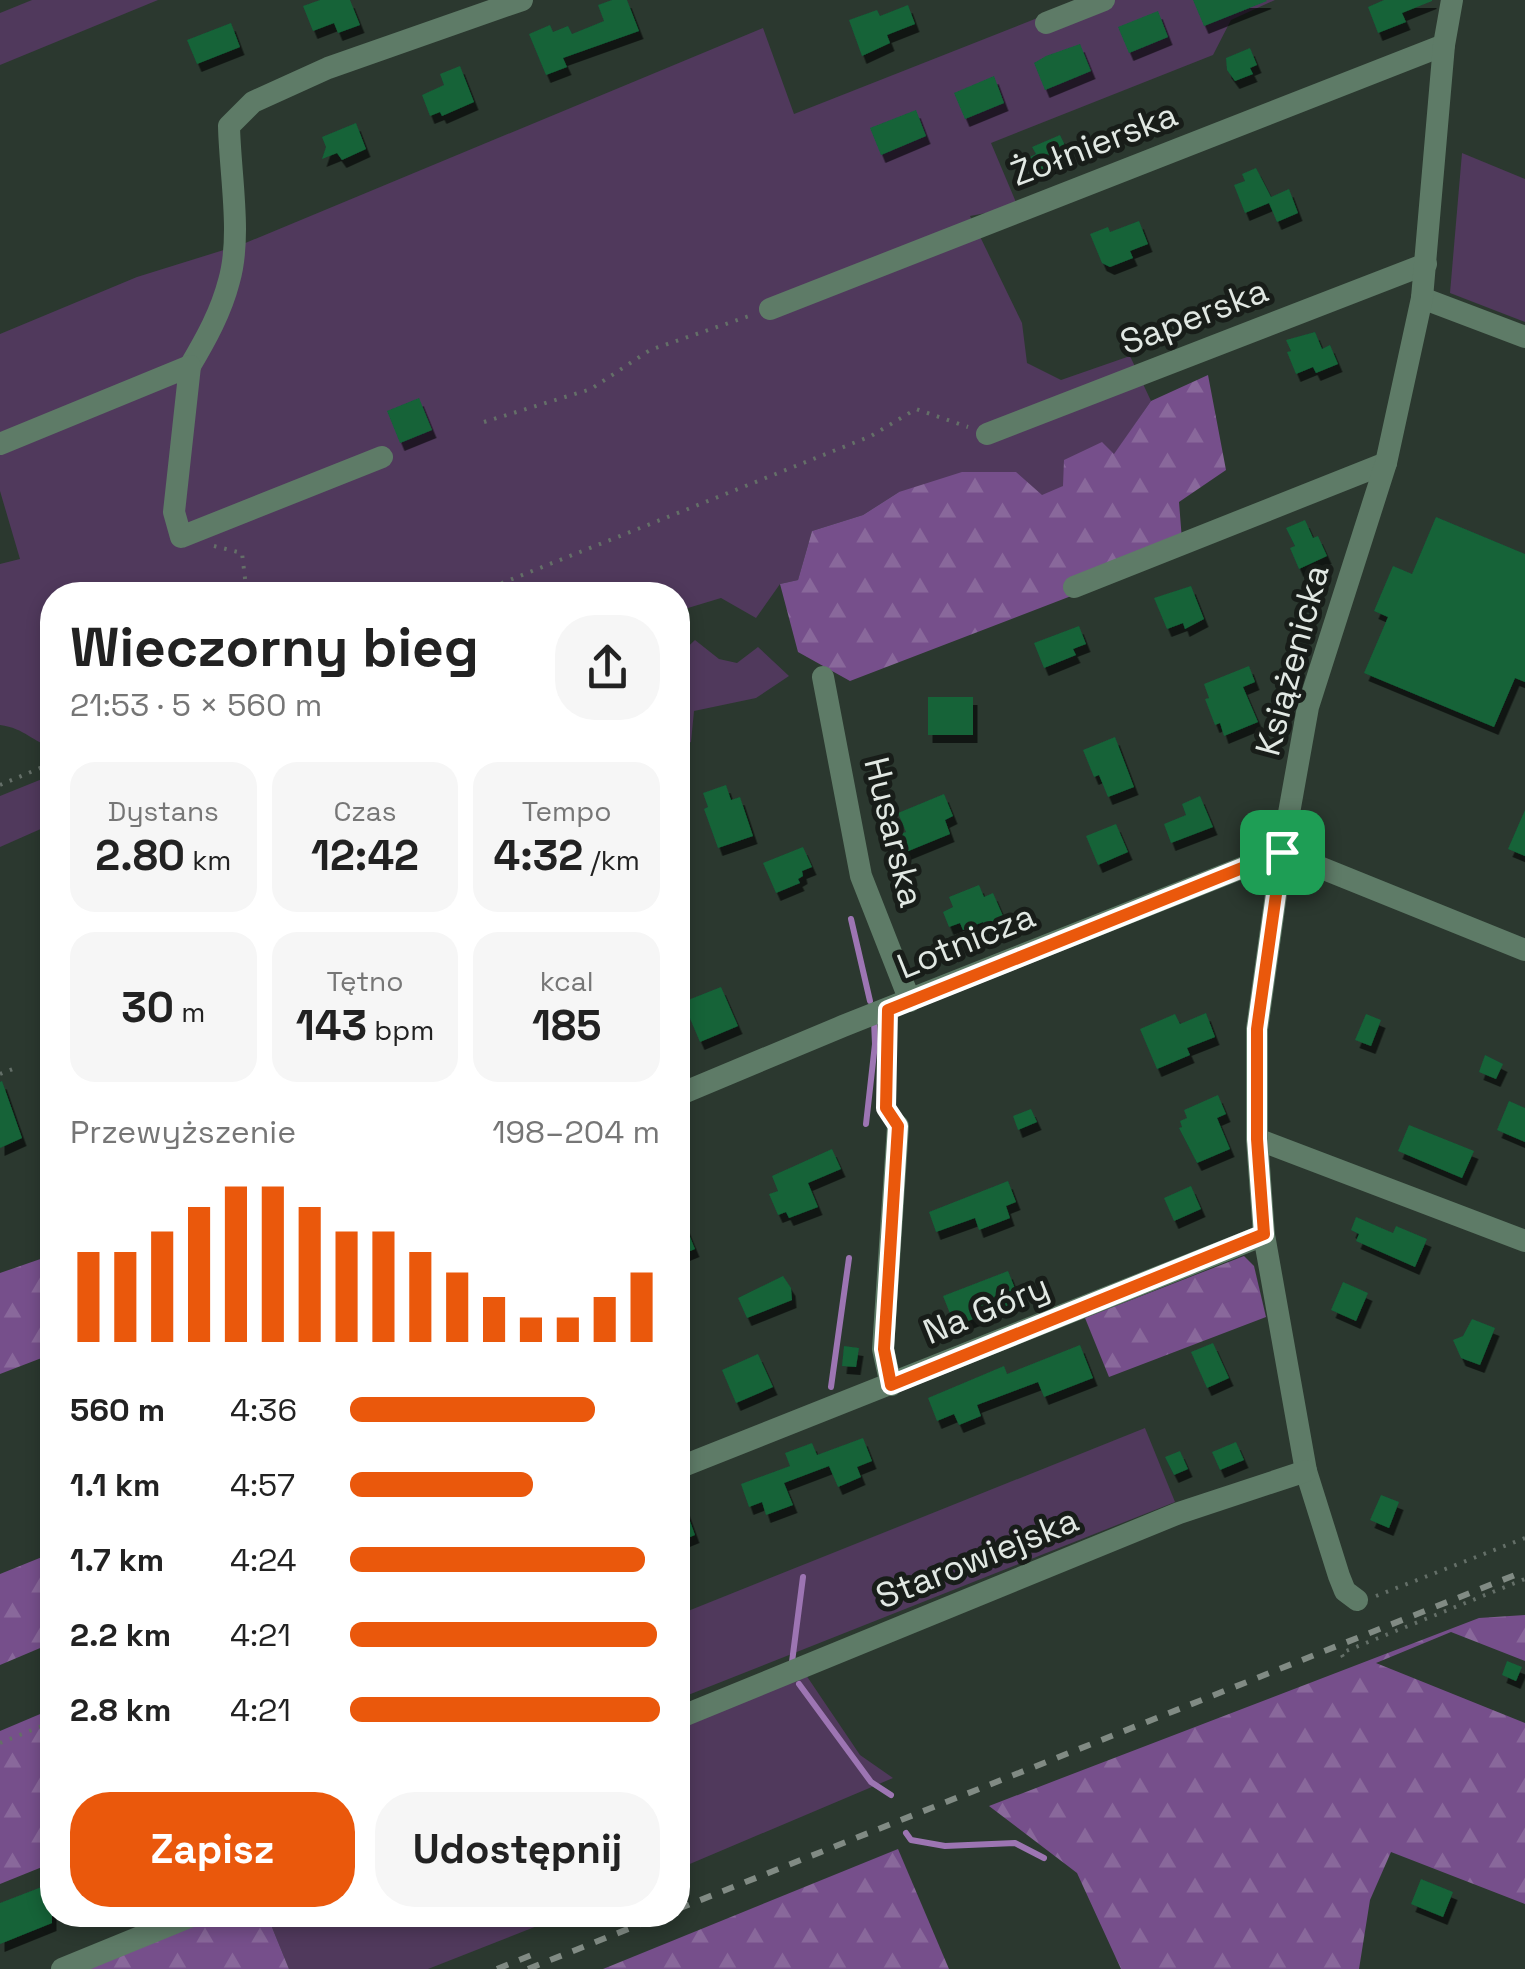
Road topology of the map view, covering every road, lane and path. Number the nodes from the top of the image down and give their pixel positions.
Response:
1 (522, 0) edge
2 (1104, 0) edge
3 (1452, 0) edge
4 (1046, 23) dead end
5 (1444, 45) junction
6 (1426, 264) junction
7 (1422, 298) junction
8 (770, 309) joint
9 (1525, 337) edge
10 (190, 366) junction
11 (484, 422) dead end
12 (987, 434) joint
13 (0, 444) edge
14 (382, 457) dead end
15 (1386, 463) junction
16 (181, 537) junction
17 (245, 582) edge
18 (505, 582) edge
19 (1074, 588) dead end
20 (822, 678) dead end
21 (40, 768) edge
22 (0, 785) edge
23 (1282, 852) junction
24 (1525, 950) edge
25 (899, 1006) junction
26 (18, 1067) dead end
27 (0, 1074) edge
28 (690, 1091) edge
29 (898, 1126) joint
30 (1257, 1139) junction
31 (1264, 1234) junction
32 (1525, 1240) edge
33 (891, 1385) junction
34 (690, 1463) edge
35 (1306, 1471) junction
36 (1525, 1538) edge
37 (1525, 1579) edge
38 (1357, 1600) joint
39 (1343, 1657) dead end
40 (690, 1713) edge
41 (40, 1727) edge
42 (0, 1743) edge
43 (165, 1927) edge
44 (62, 1969) edge

1 - 10 street
2 - 4 street
3 - 5 street, Książenicka
5 - 6 street, Książenicka
5 - 8 street, Żołnierska
6 - 7 street, Książenicka
6 - 12 street, Saperska
7 - 9 street
7 - 15 street, Książenicka
8 - 11 path
10 - 13 street
10 - 16 street
12 - 18 path
14 - 16 street
15 - 19 street
15 - 23 street, Książenicka
16 - 17 path
20 - 25 street, Husarska
21 - 22 path
23 - 24 street
23 - 25 street, Lotnicza
23 - 30 street, Książenicka
25 - 28 street, Lotnicza
25 - 29 path
26 - 27 path
29 - 33 street
30 - 31 street, Książenicka
30 - 32 street
31 - 33 street, Na Góry
31 - 35 street, Książenicka
33 - 34 street, Na Góry
35 - 38 street, Książenicka
35 - 40 street, Starowiejska
36 - 38 path
37 - 39 path
41 - 42 path
43 - 44 street

